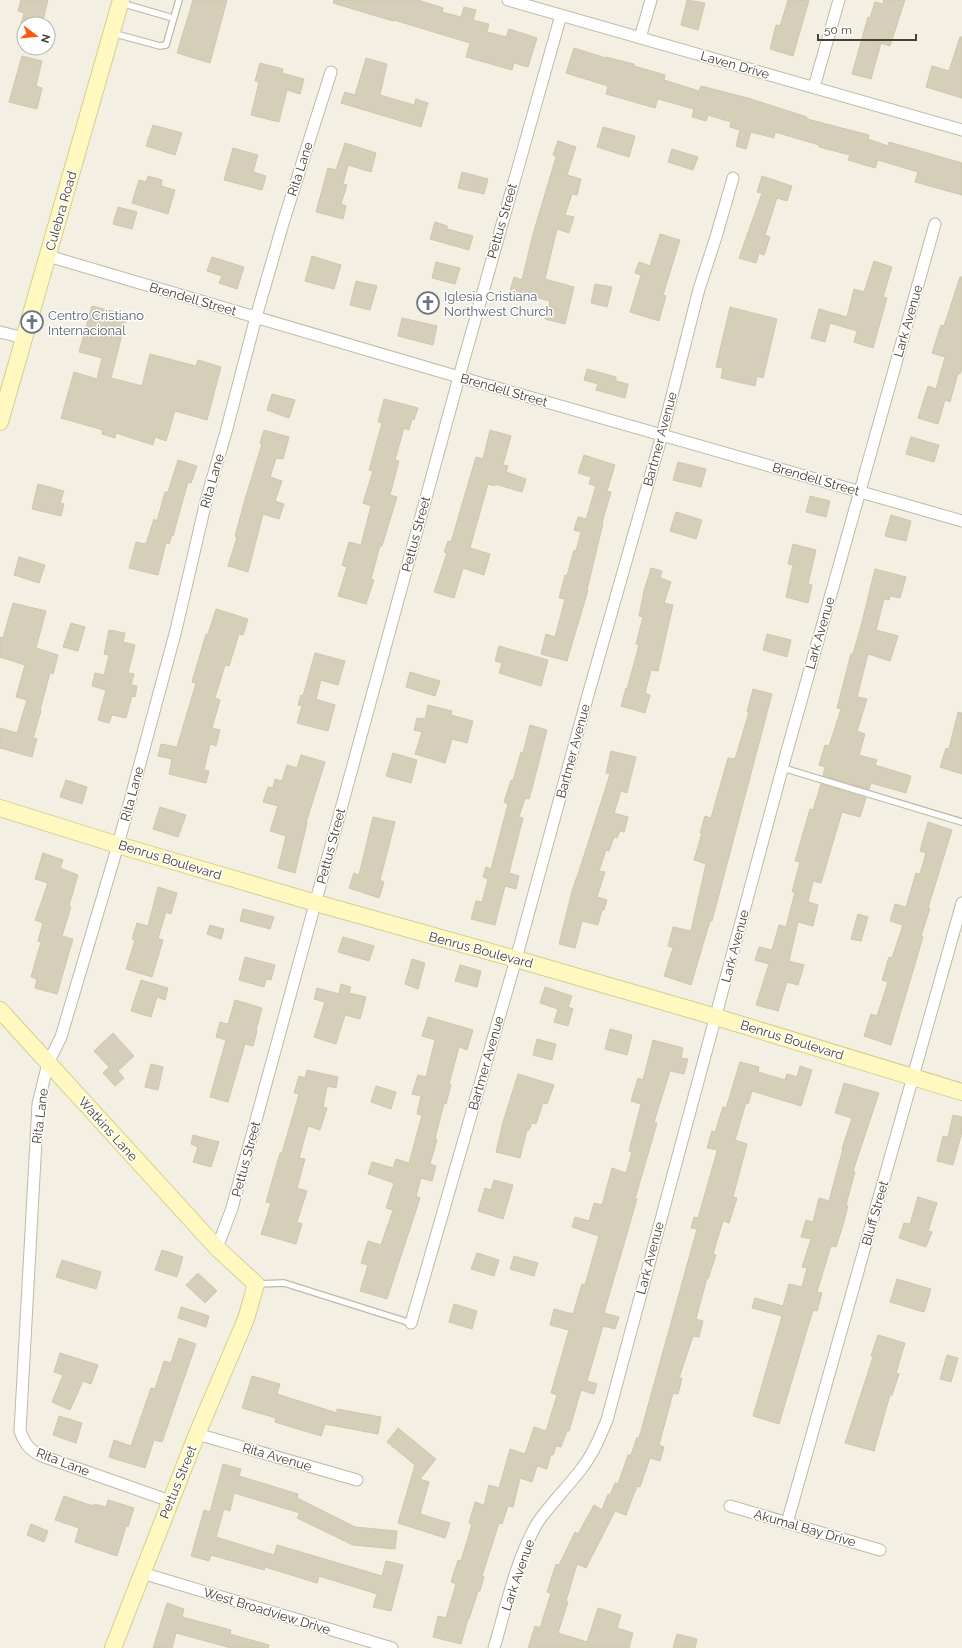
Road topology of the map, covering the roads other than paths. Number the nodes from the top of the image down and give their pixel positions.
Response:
1 (179, 0) edge
2 (508, 0) edge
3 (651, 0) edge
4 (839, 0) edge
5 (121, 2) edge
6 (561, 15) junction
7 (174, 18) junction
8 (112, 33) junction
9 (640, 38) junction
10 (331, 72) dead end
11 (814, 87) junction
12 (962, 130) edge
13 (733, 178) dead end
14 (935, 224) dead end
15 (48, 256) junction
16 (256, 317) junction
17 (0, 332) edge
18 (24, 338) junction
19 (459, 377) junction
20 (0, 422) edge
21 (662, 435) junction
22 (860, 492) junction
23 (962, 520) edge
24 (783, 768) junction
25 (0, 808) edge
26 (962, 822) edge
27 (118, 845) junction
28 (316, 903) junction
29 (962, 903) edge
30 (516, 959) junction
31 (0, 1010) edge
32 (716, 1017) junction
33 (48, 1063) junction
34 (914, 1077) junction
35 (962, 1092) edge
36 (217, 1248) junction
37 (256, 1284) junction
38 (411, 1323) joint
39 (197, 1434) junction
40 (357, 1480) dead end
41 (170, 1501) junction
42 (730, 1506) dead end
43 (787, 1523) junction
44 (880, 1550) dead end
45 (142, 1573) junction
46 (113, 1648) edge
47 (392, 1648) edge
48 (494, 1648) edge

1 - 7 lane
2 - 6 street, Laven Drive
3 - 9 street
4 - 11 street
5 - 7 lane
5 - 8 street, Culebra Road
6 - 9 street, Laven Drive
6 - 19 street, Pettus Street
7 - 8 lane
8 - 15 street, Culebra Road
9 - 11 street, Laven Drive
10 - 16 street, Rita Lane
11 - 12 street, Laven Drive
13 - 21 street, Bartmer Avenue
14 - 22 street, Lark Avenue
15 - 16 street, Brendell Street
15 - 18 street, Culebra Road
16 - 19 street, Brendell Street
16 - 27 street, Rita Lane
17 - 18 street
18 - 20 street, Culebra Road
19 - 21 street, Brendell Street
19 - 28 street, Pettus Street
21 - 22 street, Brendell Street
21 - 30 street, Bartmer Avenue
22 - 23 street, Brendell Street
22 - 24 street, Lark Avenue
24 - 26 lane
24 - 32 street, Lark Avenue
25 - 27 street, Benrus Boulevard
27 - 28 street, Benrus Boulevard
27 - 33 street, Rita Lane
28 - 30 street, Benrus Boulevard
28 - 36 street, Pettus Street
29 - 34 street, Bluff Street
30 - 32 street, Benrus Boulevard
30 - 38 street, Bartmer Avenue
31 - 33 street, Watkins Lane
32 - 34 street, Benrus Boulevard
32 - 48 street, Lark Avenue
33 - 36 street, Watkins Lane
33 - 41 street, Rita Lane
34 - 35 street, Benrus Boulevard
34 - 43 street, Bluff Street
36 - 37 street
37 - 38 lane
37 - 39 street, Pettus Street
39 - 40 street, Rita Avenue
39 - 41 street, Pettus Street
41 - 45 street, Pettus Street
42 - 43 street, Akumal Bay Drive
43 - 44 street, Akumal Bay Drive
45 - 46 street, Pettus Street
45 - 47 street, West Broadview Drive

